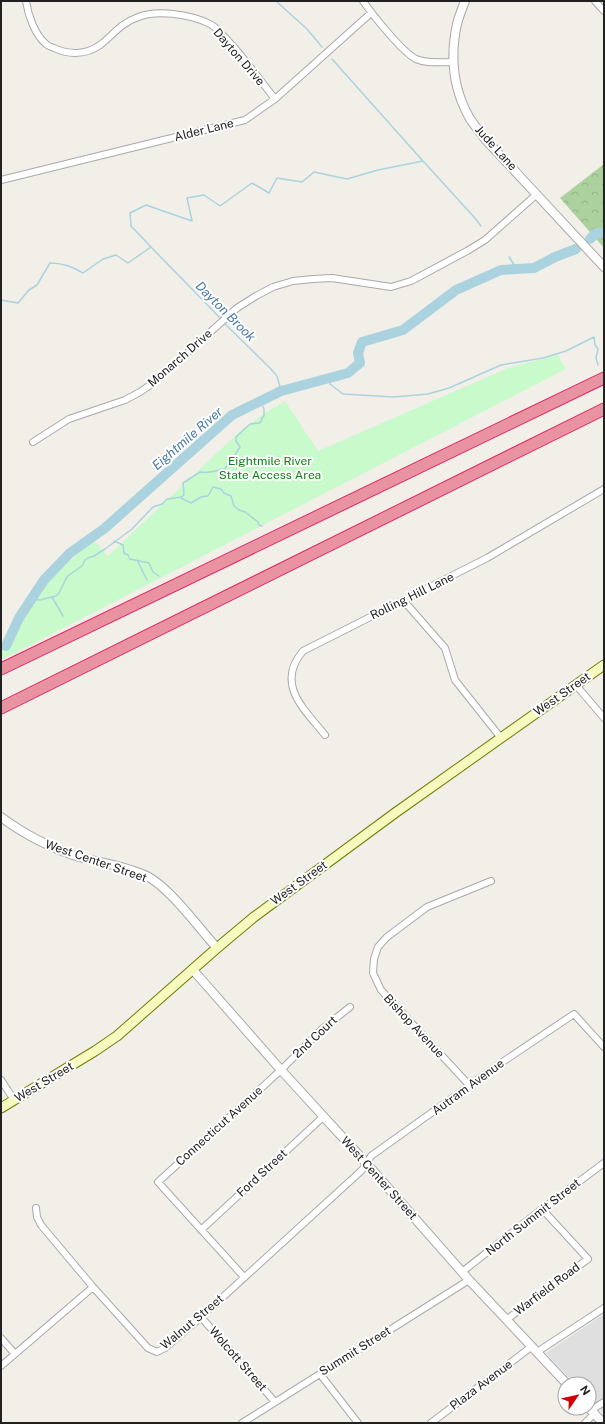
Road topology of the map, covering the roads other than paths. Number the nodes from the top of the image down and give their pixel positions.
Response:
1 (26, 1) edge
2 (364, 1) edge
3 (465, 1) edge
4 (595, 1) edge
5 (604, 11) edge
6 (371, 12) junction
7 (452, 62) junction
8 (275, 99) junction
9 (1, 180) edge
10 (537, 194) junction
11 (604, 268) edge
12 (604, 378) edge
13 (604, 409) edge
14 (33, 442) dead end
15 (604, 488) edge
16 (403, 600) junction
17 (604, 665) edge
18 (1, 670) edge
19 (575, 684) junction
20 (1, 708) edge
21 (604, 718) edge
22 (325, 735) dead end
23 (501, 738) junction
24 (1, 817) edge
25 (491, 881) dead end
26 (217, 948) junction
27 (193, 970) junction
28 (350, 1006) dead end
29 (604, 1047) edge
30 (281, 1070) junction
31 (1, 1080) edge
32 (470, 1086) junction
33 (14, 1100) junction
34 (1, 1108) edge
35 (323, 1117) junction
36 (604, 1163) edge
37 (367, 1164) junction
38 (36, 1208) dead end
39 (542, 1209) junction
40 (201, 1230) junction
41 (462, 1272) junction
42 (244, 1278) junction
43 (469, 1280) junction
44 (93, 1287) junction
45 (604, 1308) edge
46 (201, 1316) junction
47 (506, 1320) junction
48 (1, 1338) edge
49 (534, 1350) junction
50 (15, 1354) junction
51 (1, 1366) edge
52 (320, 1374) junction
53 (559, 1376) edge
54 (274, 1402) junction
55 (242, 1423) edge
56 (358, 1423) edge
57 (431, 1423) edge

1 - 8 street, Dayton Drive
2 - 6 street
3 - 7 street, Jude Lane
4 - 5 street
6 - 7 street
6 - 8 street, Alder Lane
7 - 10 street, Jude Lane
8 - 9 street, Alder Lane
10 - 11 street, Jude Lane
10 - 14 street, Monarch Drive
12 - 18 highway
13 - 20 highway
15 - 16 street, Rolling Hill Lane
16 - 22 street, Rolling Hill Lane
16 - 23 street
17 - 19 main road, West Street
19 - 21 street
19 - 23 main road, West Street
23 - 26 main road, West Street
24 - 26 street, West Center Street
25 - 32 street, Bishop Avenue
26 - 27 main road, West Street
27 - 30 street, West Center Street
27 - 33 main road, West Street
28 - 30 street, 2nd Court
29 - 32 street, Autram Avenue
30 - 35 street, West Center Street
30 - 40 street, Connecticut Avenue
31 - 33 street
32 - 37 street, Autram Avenue
33 - 34 main road, West Street
35 - 37 street, West Center Street
35 - 40 street, Ford Street
36 - 39 street, North Summit Street
37 - 41 street, West Center Street
37 - 42 street, Walnut Street
38 - 44 street, Walnut Street
39 - 41 street, North Summit Street
39 - 47 street, Warfield Road
40 - 42 street
41 - 43 street, West Center Street
42 - 46 street, Walnut Street
43 - 47 street, West Center Street
43 - 52 street, Summit Street
44 - 46 street, Walnut Street
44 - 50 street
45 - 49 street, Plaza Avenue
46 - 54 street, Wolcott Street
47 - 49 street, West Center Street
48 - 50 street
49 - 53 street, West Center Street
49 - 57 street, Plaza Avenue
50 - 51 street
52 - 54 street, Summit Street
52 - 56 street
54 - 55 street, Summit Street

